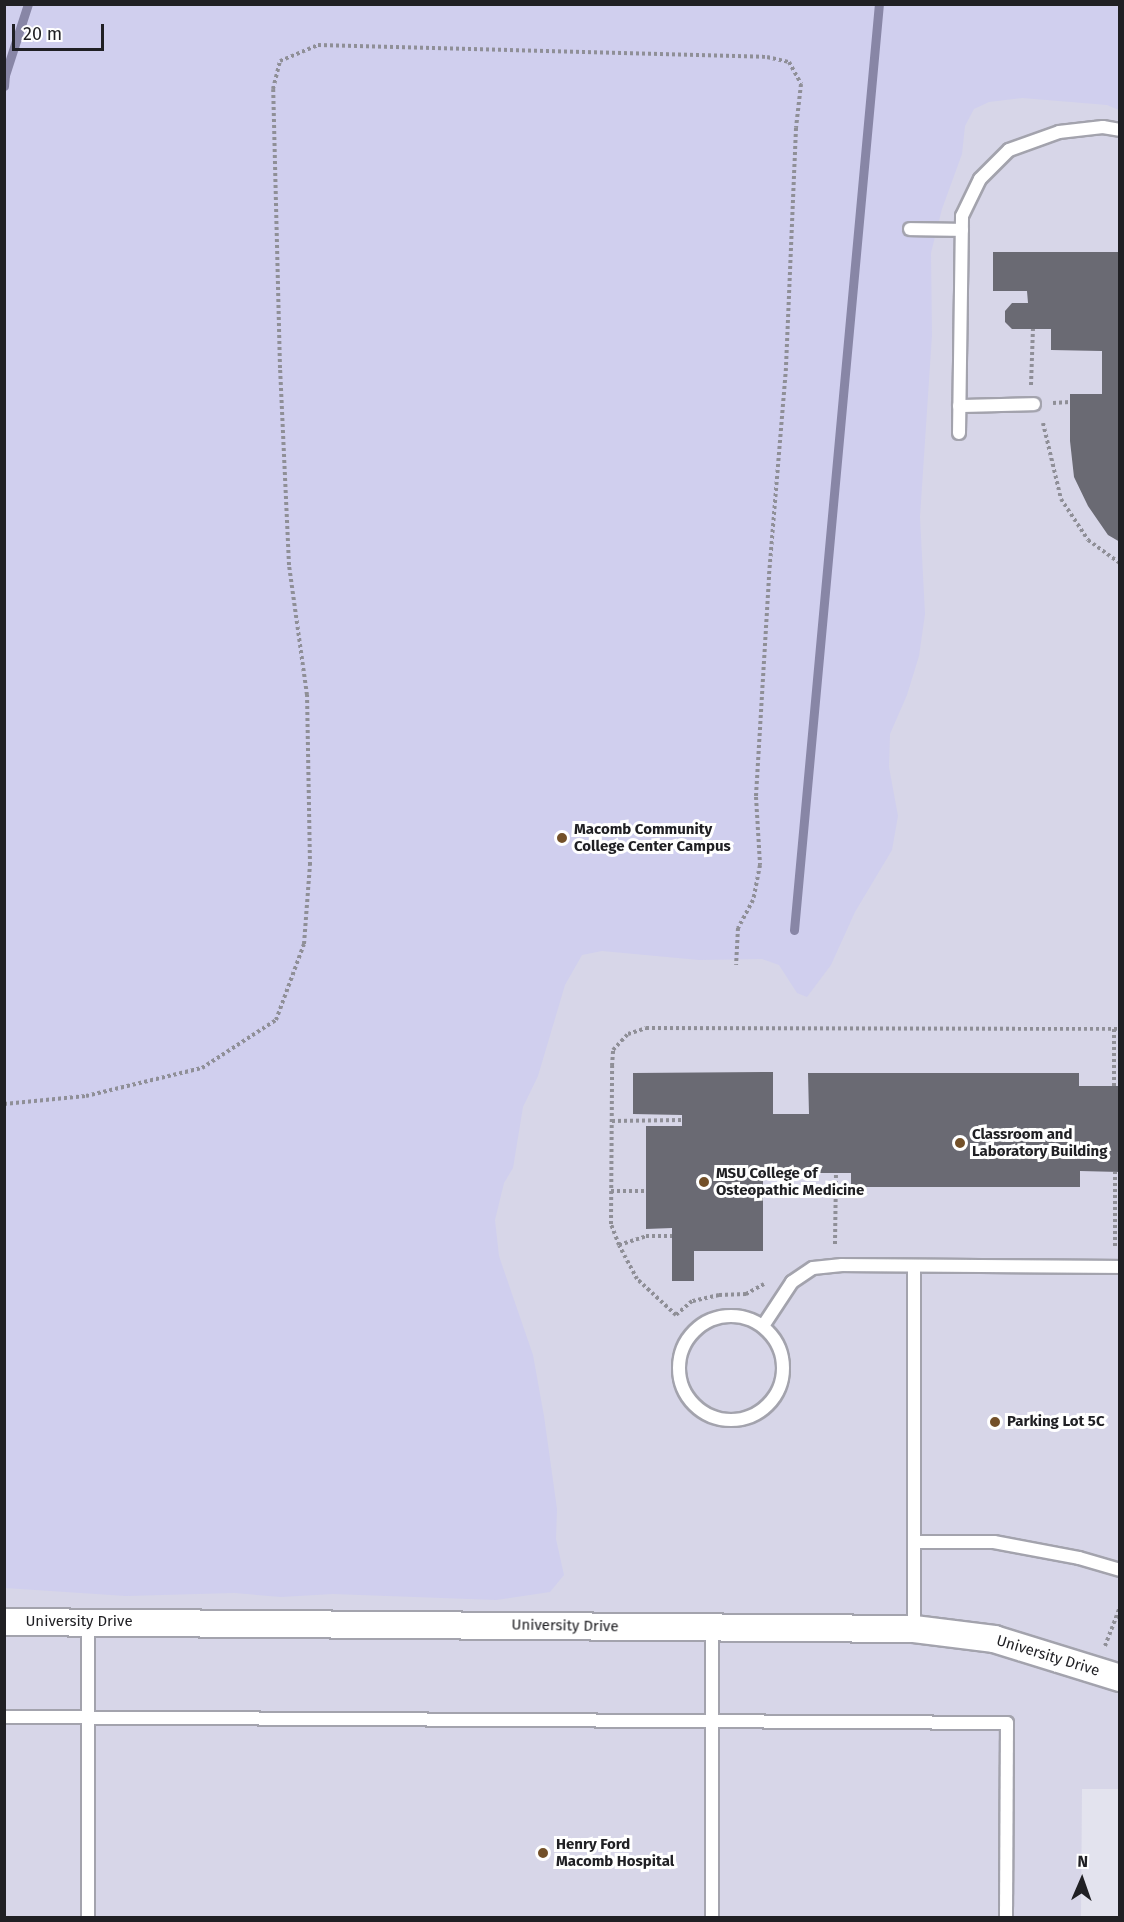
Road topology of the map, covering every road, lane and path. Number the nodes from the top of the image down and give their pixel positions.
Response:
1 (1119, 130) edge
2 (910, 229) dead end
3 (962, 230) junction
4 (1033, 329) dead end
5 (1034, 404) junction
6 (959, 406) junction
7 (959, 433) dead end
8 (1119, 562) edge
9 (736, 964) dead end
10 (1117, 1029) edge
11 (1114, 1086) dead end
12 (4, 1104) edge
13 (682, 1120) dead end
14 (612, 1121) junction
15 (1115, 1172) dead end
16 (836, 1173) dead end
17 (611, 1191) junction
18 (646, 1191) dead end
19 (672, 1236) dead end
20 (619, 1245) junction
21 (826, 1247) dead end
22 (835, 1247) junction
23 (846, 1247) dead end
24 (1119, 1248) edge
25 (914, 1266) junction
26 (1119, 1267) edge
27 (765, 1283) dead end
28 (763, 1326) junction
29 (914, 1542) junction
30 (1119, 1570) edge
31 (4, 1622) edge
32 (88, 1622) junction
33 (712, 1628) junction
34 (914, 1629) junction
35 (1119, 1678) edge
36 (4, 1717) edge
37 (88, 1717) junction
38 (712, 1720) junction
39 (88, 1917) edge
40 (712, 1917) edge
41 (1006, 1917) edge

1 - 3 lane
2 - 3 lane
3 - 6 lane
4 - 5 path
5 - 6 lane
5 - 8 path
6 - 7 lane
9 - 12 path
10 - 11 path
10 - 14 path
13 - 14 path
14 - 17 path
15 - 24 path
16 - 22 path
17 - 18 path
17 - 20 path
19 - 20 path
20 - 27 path
21 - 22 path
22 - 23 path
25 - 26 lane
25 - 28 lane
25 - 29 lane
28 - 28 lane
29 - 30 lane
29 - 34 lane
31 - 32 street, University Drive
32 - 33 street, University Drive
32 - 37 lane
33 - 34 street, University Drive
33 - 38 lane
34 - 35 street, University Drive
36 - 37 lane
37 - 38 lane
37 - 39 lane
38 - 40 lane
38 - 41 lane

